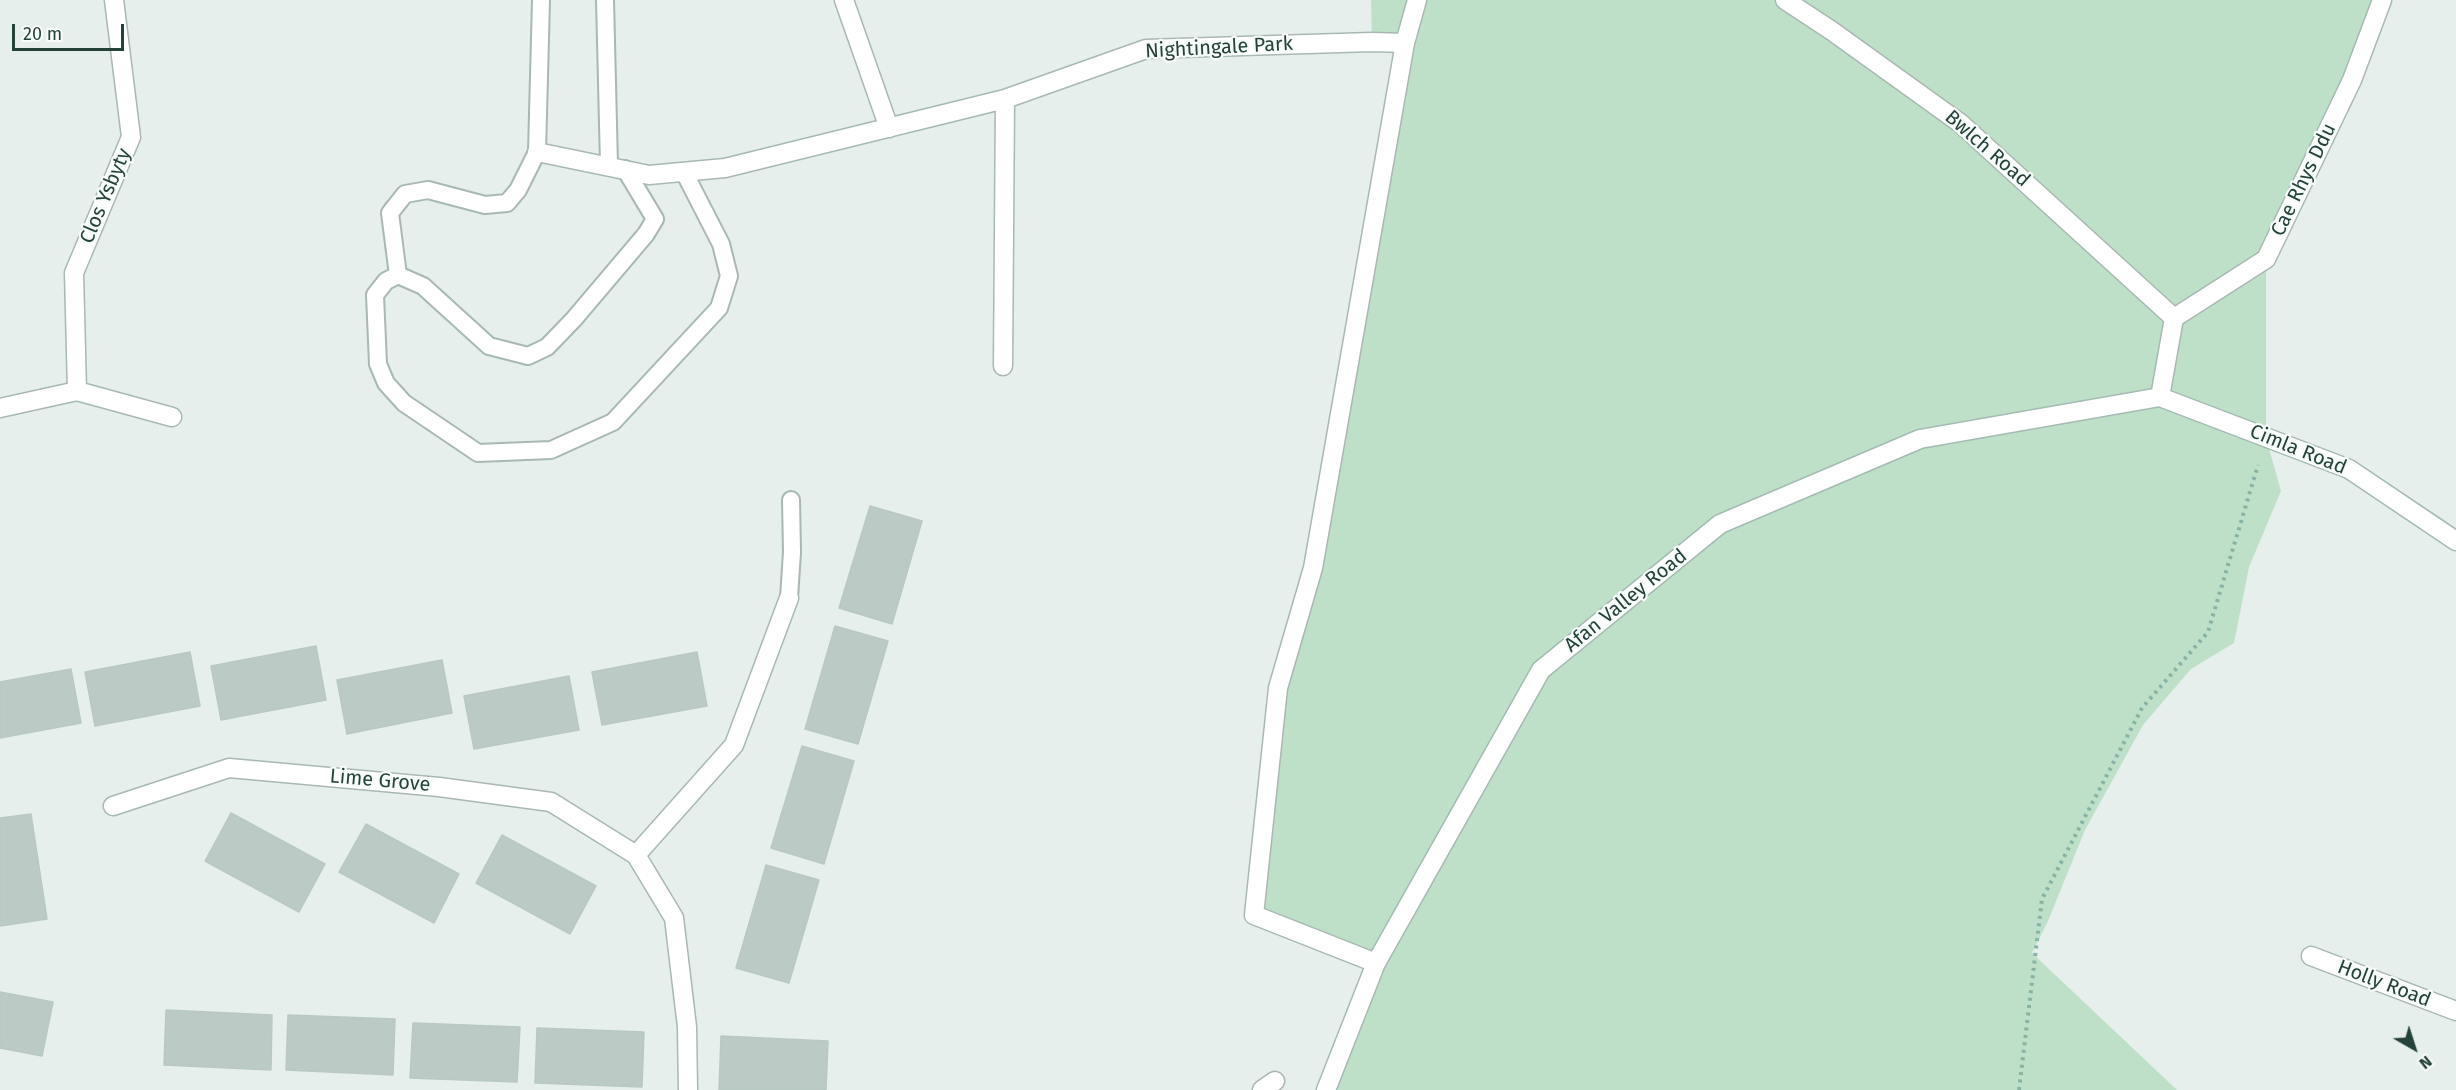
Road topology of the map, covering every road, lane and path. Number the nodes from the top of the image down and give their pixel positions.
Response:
1 (114, 0) edge
2 (541, 0) edge
3 (605, 0) edge
4 (844, 0) edge
5 (1417, 0) edge
6 (1785, 0) edge
7 (2382, 0) edge
8 (1405, 44) junction
9 (1005, 99) junction
10 (889, 128) junction
11 (537, 152) junction
12 (617, 167) junction
13 (684, 171) junction
14 (398, 275) junction
15 (2174, 318) junction
16 (1003, 366) dead end
17 (77, 392) junction
18 (2160, 397) junction
19 (0, 408) edge
20 (172, 417) dead end
21 (2266, 438) junction
22 (791, 500) dead end
23 (2456, 542) edge
24 (789, 598) joint
25 (113, 806) dead end
26 (636, 855) junction
27 (2311, 956) dead end
28 (1376, 963) junction
29 (2456, 1011) edge
30 (688, 1090) edge
31 (1326, 1090) edge
32 (2019, 1090) edge

1 - 17 street, Clos Ysbyty
2 - 11 lane
3 - 12 lane
4 - 10 street
5 - 8 street
6 - 15 street, Bwlch Road
7 - 15 street, Cae Rhys Ddu
8 - 9 street, Nightingale Park
8 - 28 street
9 - 10 street, Nightingale Park
9 - 16 street
10 - 13 street, Nightingale Park
11 - 12 street, Nightingale Park
11 - 14 lane
12 - 13 street, Nightingale Park
12 - 14 lane
13 - 14 lane
15 - 18 street
17 - 19 street
17 - 20 street
18 - 21 street, Cimla Road
18 - 28 street, Afan Valley Road
21 - 23 street, Cimla Road
21 - 32 path
22 - 24 lane
24 - 26 street
25 - 26 street, Lime Grove
26 - 30 street, Lime Grove
27 - 29 street, Holly Road
28 - 31 street, Afan Valley Road

